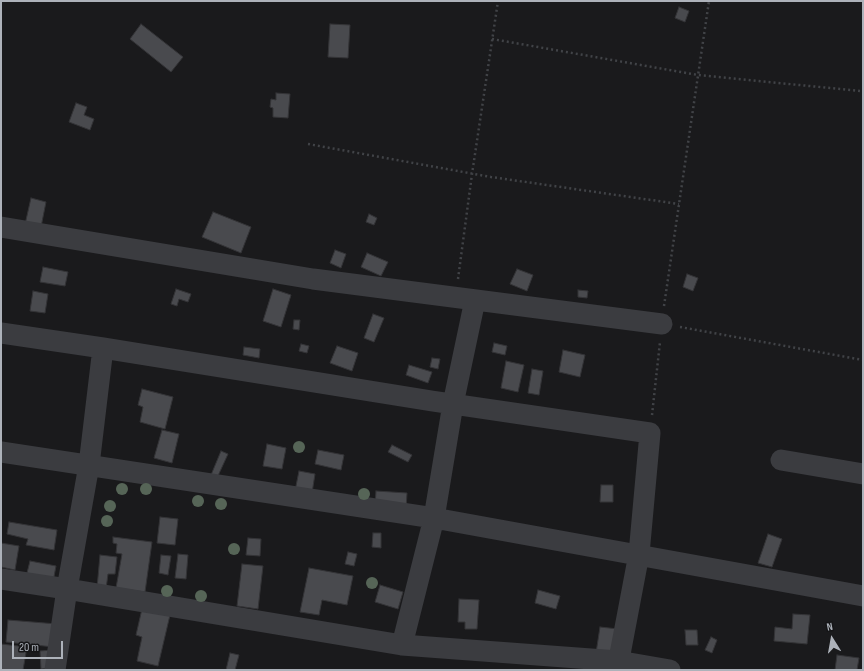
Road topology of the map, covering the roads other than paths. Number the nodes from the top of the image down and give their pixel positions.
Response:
1 (1, 227) edge
2 (465, 299) junction
3 (662, 324) road end
4 (1, 333) edge
5 (103, 348) junction
6 (453, 404) junction
7 (1, 452) edge
8 (781, 460) dead end
9 (89, 465) junction
10 (863, 474) edge
11 (434, 518) junction
12 (639, 554) junction
13 (1, 579) edge
14 (67, 589) junction
15 (863, 596) edge
16 (402, 644) junction
17 (618, 665) edge
18 (55, 670) edge
19 (670, 670) edge

1 - 2 street
2 - 3 street
2 - 6 street
4 - 5 street
5 - 6 street
5 - 9 street
6 - 11 street
6 - 12 street
7 - 9 street
8 - 10 street
9 - 11 street
9 - 14 street
11 - 12 street
11 - 16 street
12 - 15 street
12 - 17 street
13 - 14 street
14 - 16 street
14 - 18 street
16 - 17 street
17 - 19 street

